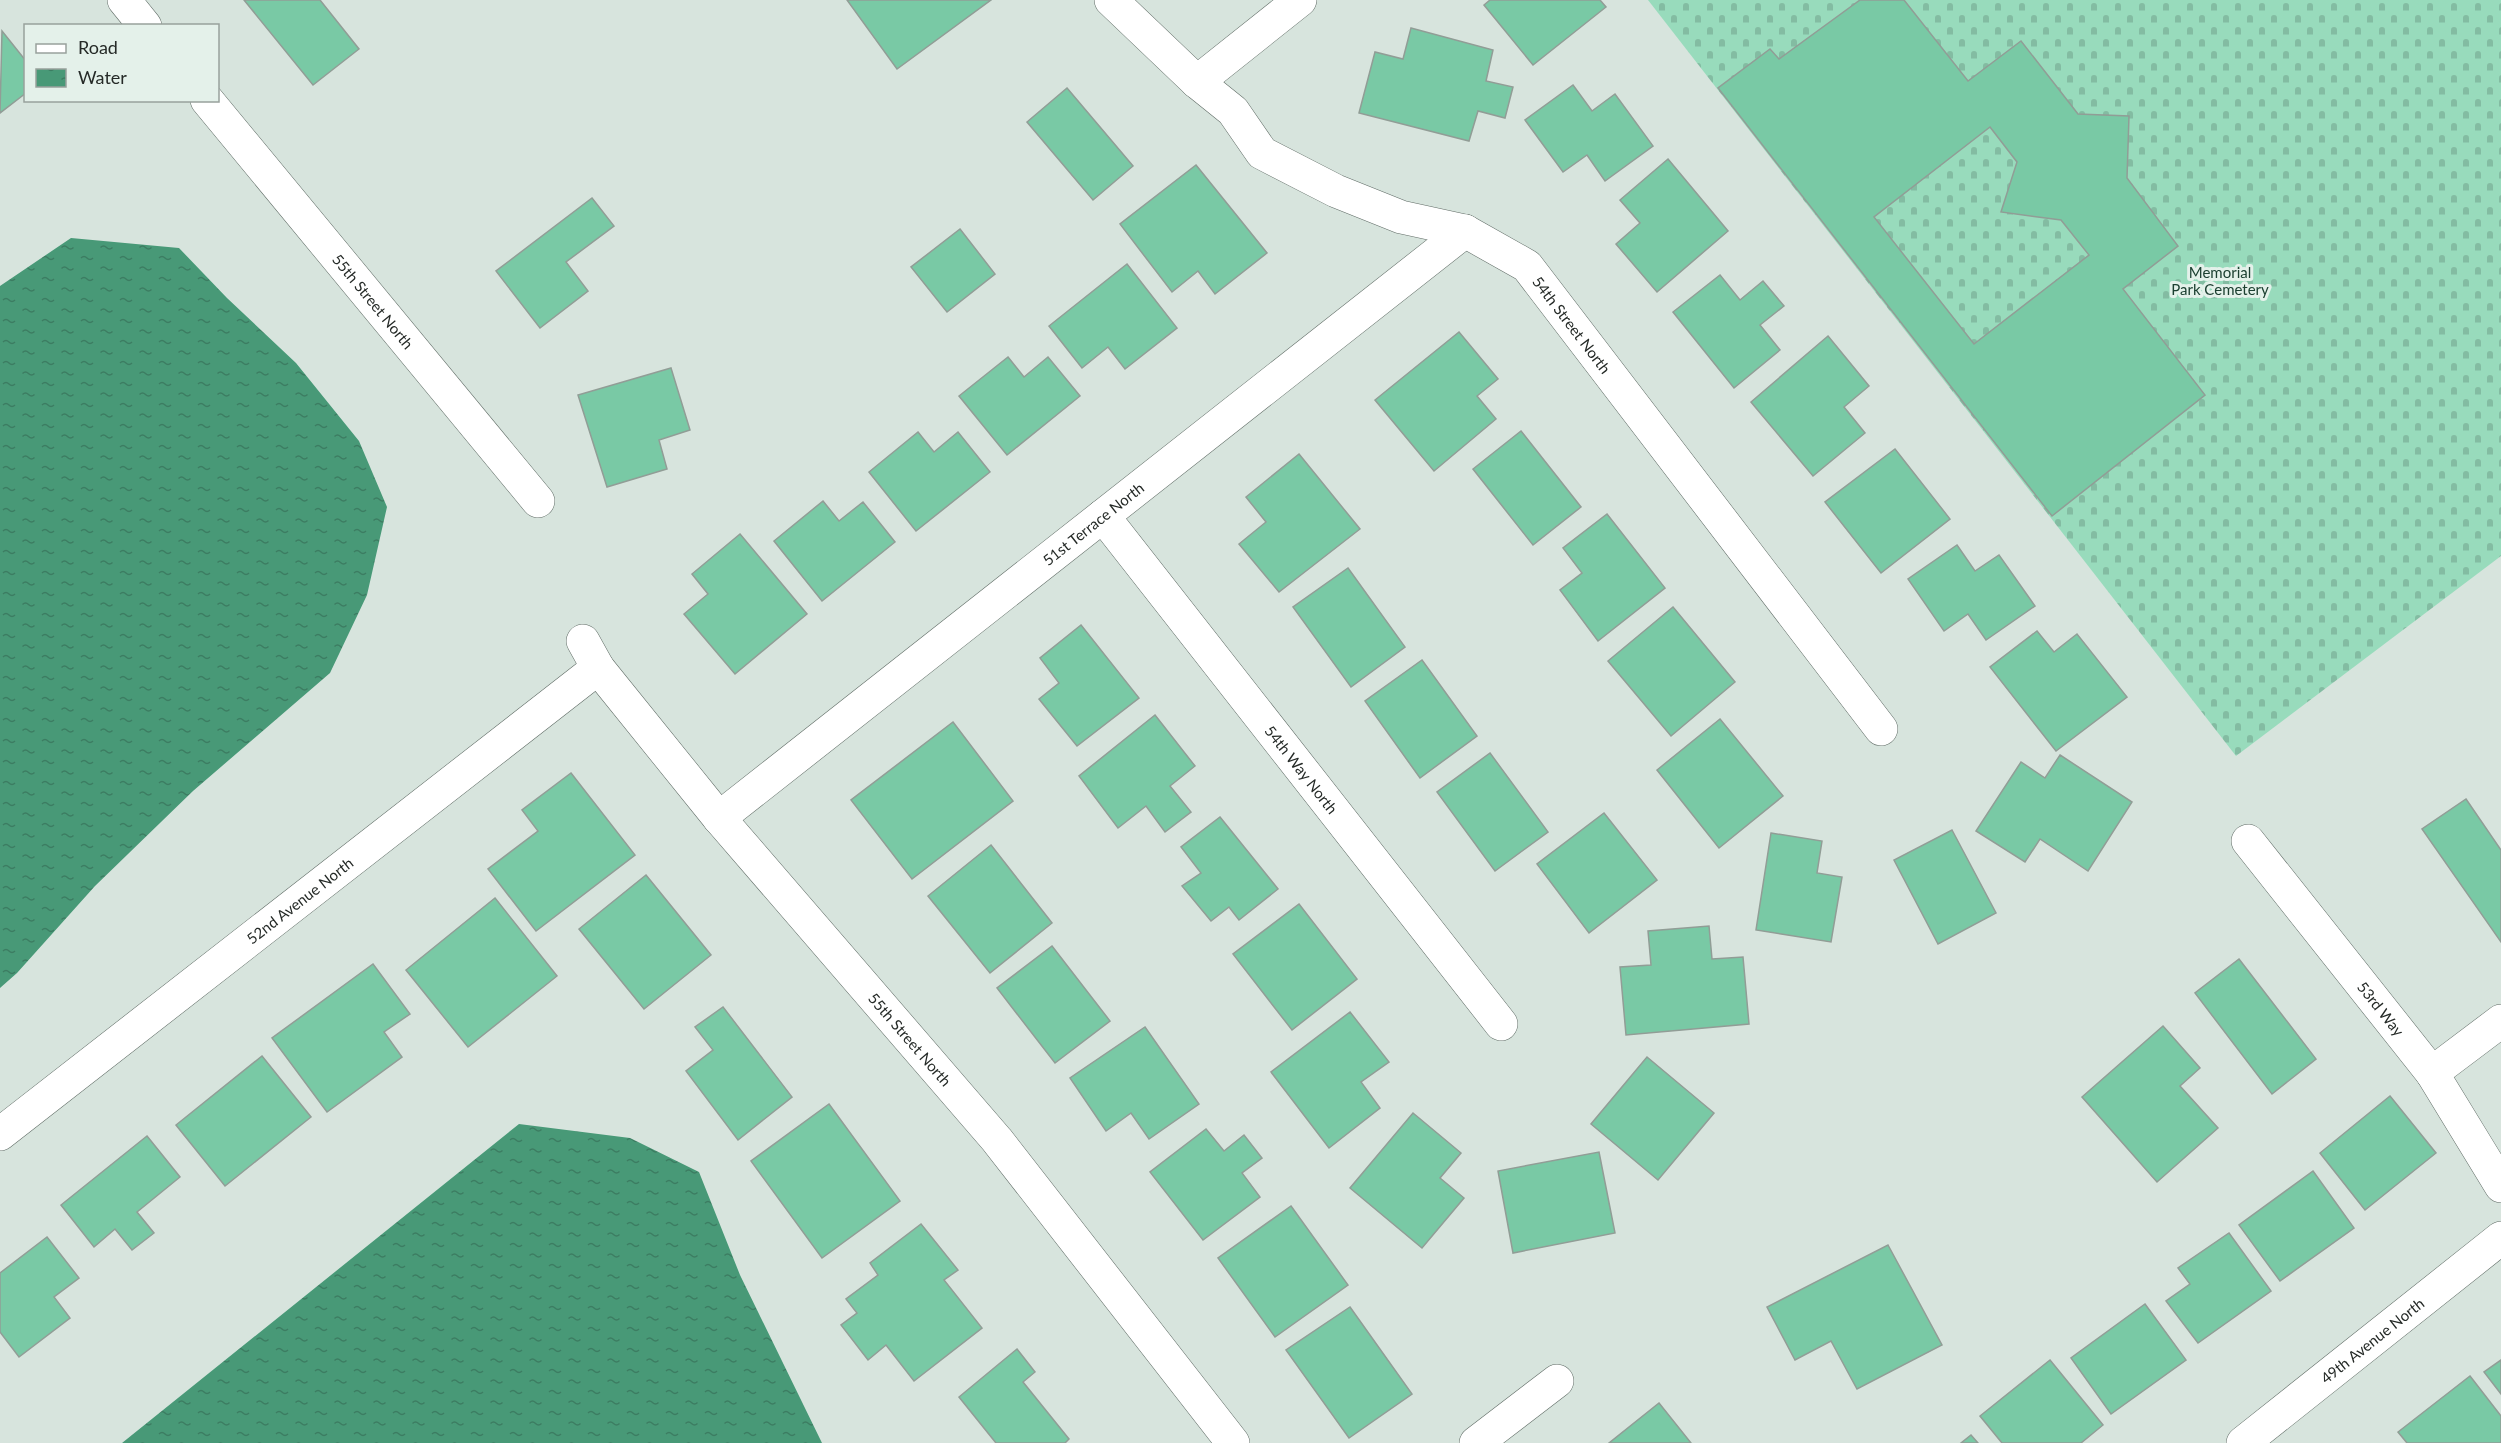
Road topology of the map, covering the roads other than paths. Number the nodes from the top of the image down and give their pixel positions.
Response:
1 (124, 0) edge
2 (1111, 0) edge
3 (1300, 0) edge
4 (143, 24) edge
5 (1197, 82) junction
6 (209, 102) edge
7 (1465, 231) junction
8 (538, 501) dead end
9 (1103, 516) junction
10 (591, 654) joint
11 (1881, 729) dead end
12 (719, 818) junction
13 (2248, 841) dead end
14 (2501, 1021) edge
15 (1501, 1024) dead end
16 (2432, 1072) junction
17 (0, 1134) edge
18 (2501, 1186) edge
19 (2501, 1238) edge
20 (1557, 1381) dead end
21 (1233, 1443) edge
22 (1476, 1443) edge
23 (2243, 1443) edge

1 - 4 street
2 - 5 street, 54th Street North
3 - 5 street
5 - 7 street, 54th Street North
6 - 8 street, 55th Street North
7 - 9 street, 51st Terrace North
7 - 11 street, 54th Street North
9 - 12 street, 51st Terrace North
9 - 15 street, 54th Way North
10 - 12 street, 55th Street North
10 - 17 street, 52nd Avenue North
12 - 21 street, 55th Street North
13 - 16 street, 53rd Way
14 - 16 street
16 - 18 street, 53rd Way
19 - 23 street, 49th Avenue North
20 - 22 street

